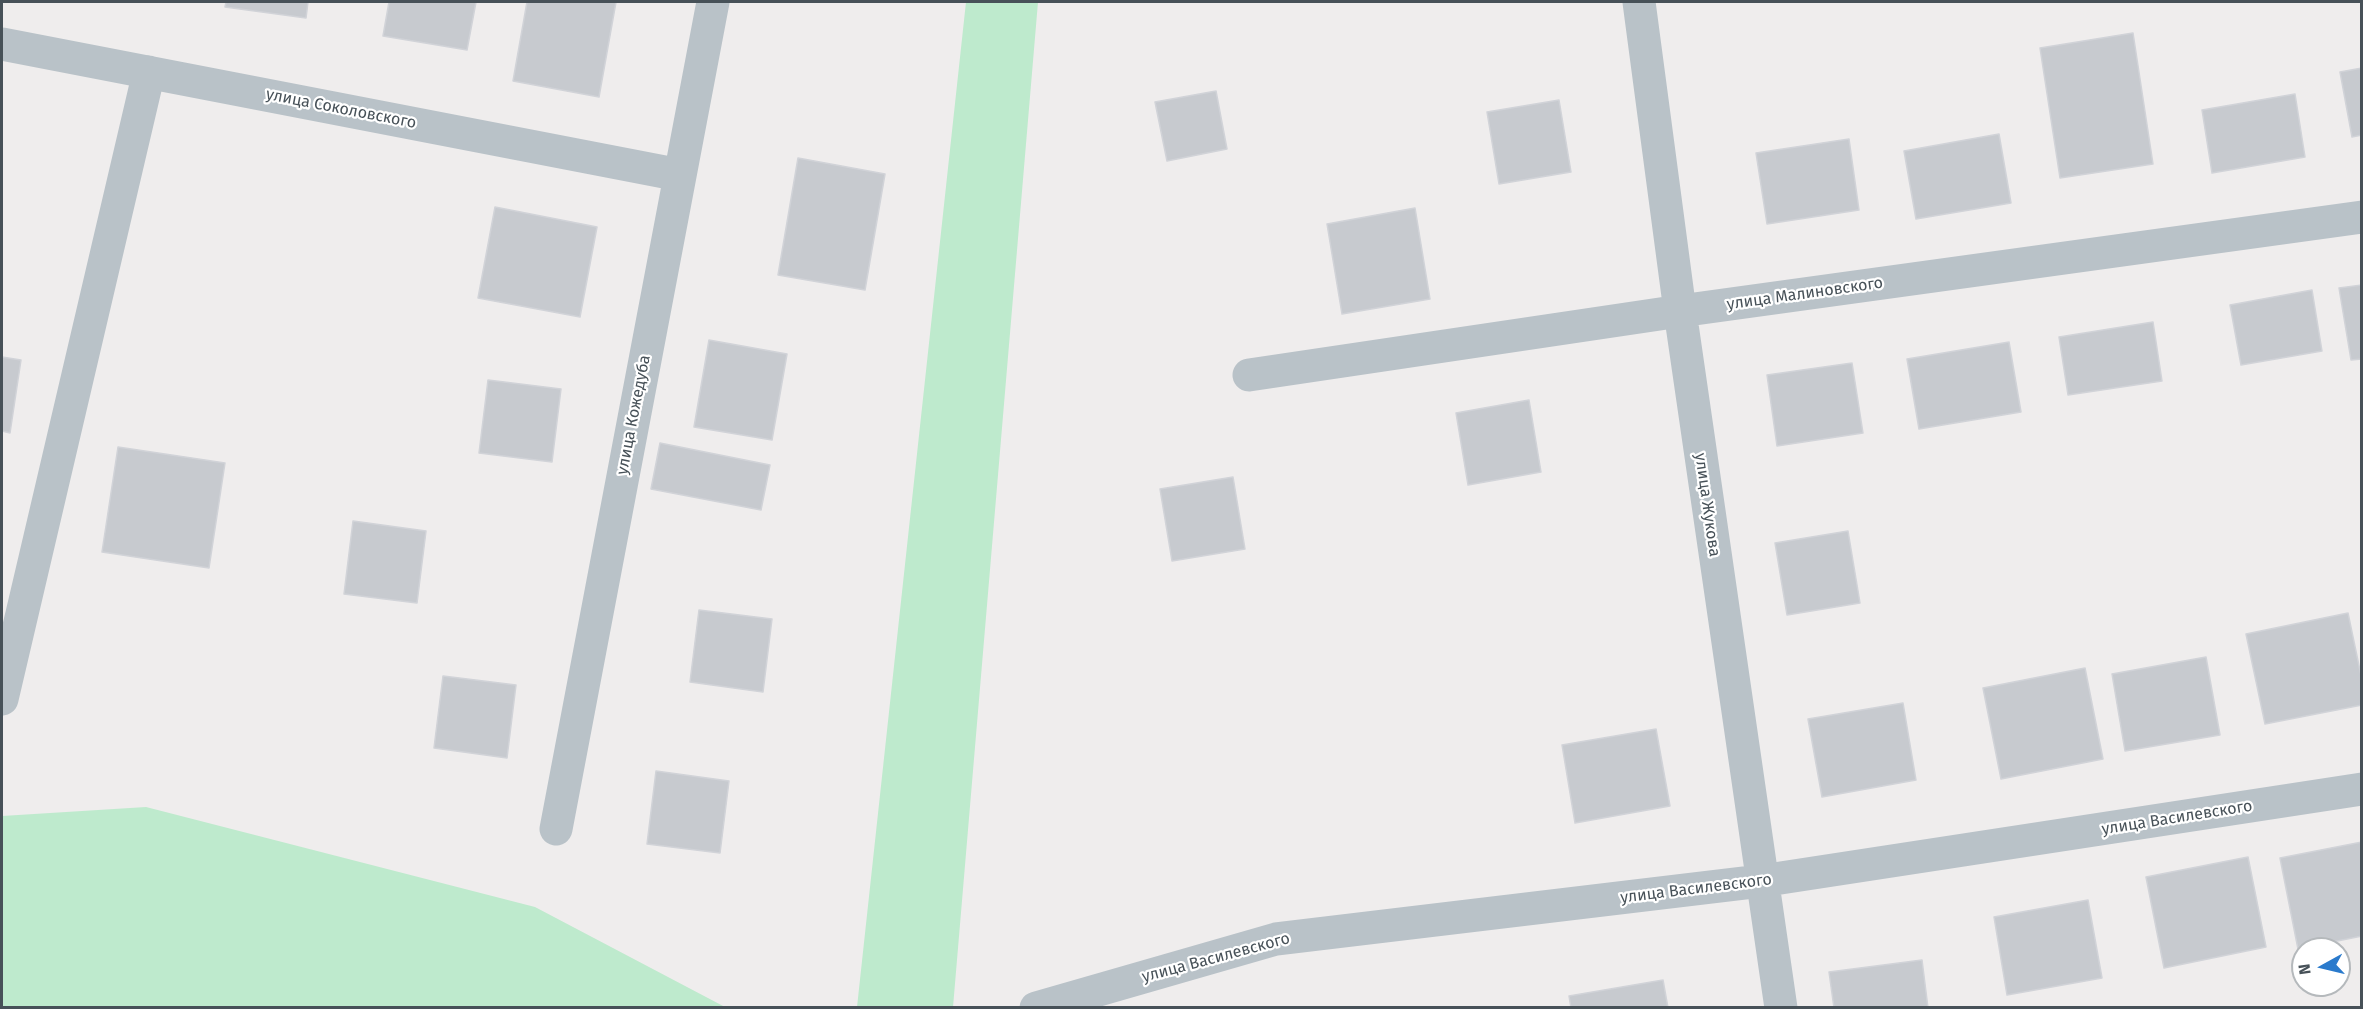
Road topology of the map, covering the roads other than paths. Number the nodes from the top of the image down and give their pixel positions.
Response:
1 (713, 2) edge
2 (1639, 2) edge
3 (2, 44) edge
4 (149, 72) junction
5 (680, 175) junction
6 (2361, 217) edge
7 (1680, 311) junction
8 (1249, 375) dead end
9 (2, 699) edge
10 (2361, 789) edge
11 (556, 829) dead end
12 (1761, 881) junction
13 (1036, 1008) edge
14 (1781, 1008) edge

1 - 5 street, улица Кожедуба
2 - 7 street, улица Жукова
3 - 4 street, улица Соколовского
4 - 5 street, улица Соколовского
4 - 9 street
5 - 11 street, улица Кожедуба
6 - 7 street, улица Малиновского
7 - 8 street, улица Малиновского
7 - 12 street, улица Жукова
10 - 12 street, улица Василевского
12 - 13 street, улица Василевского
12 - 14 street, улица Жукова

